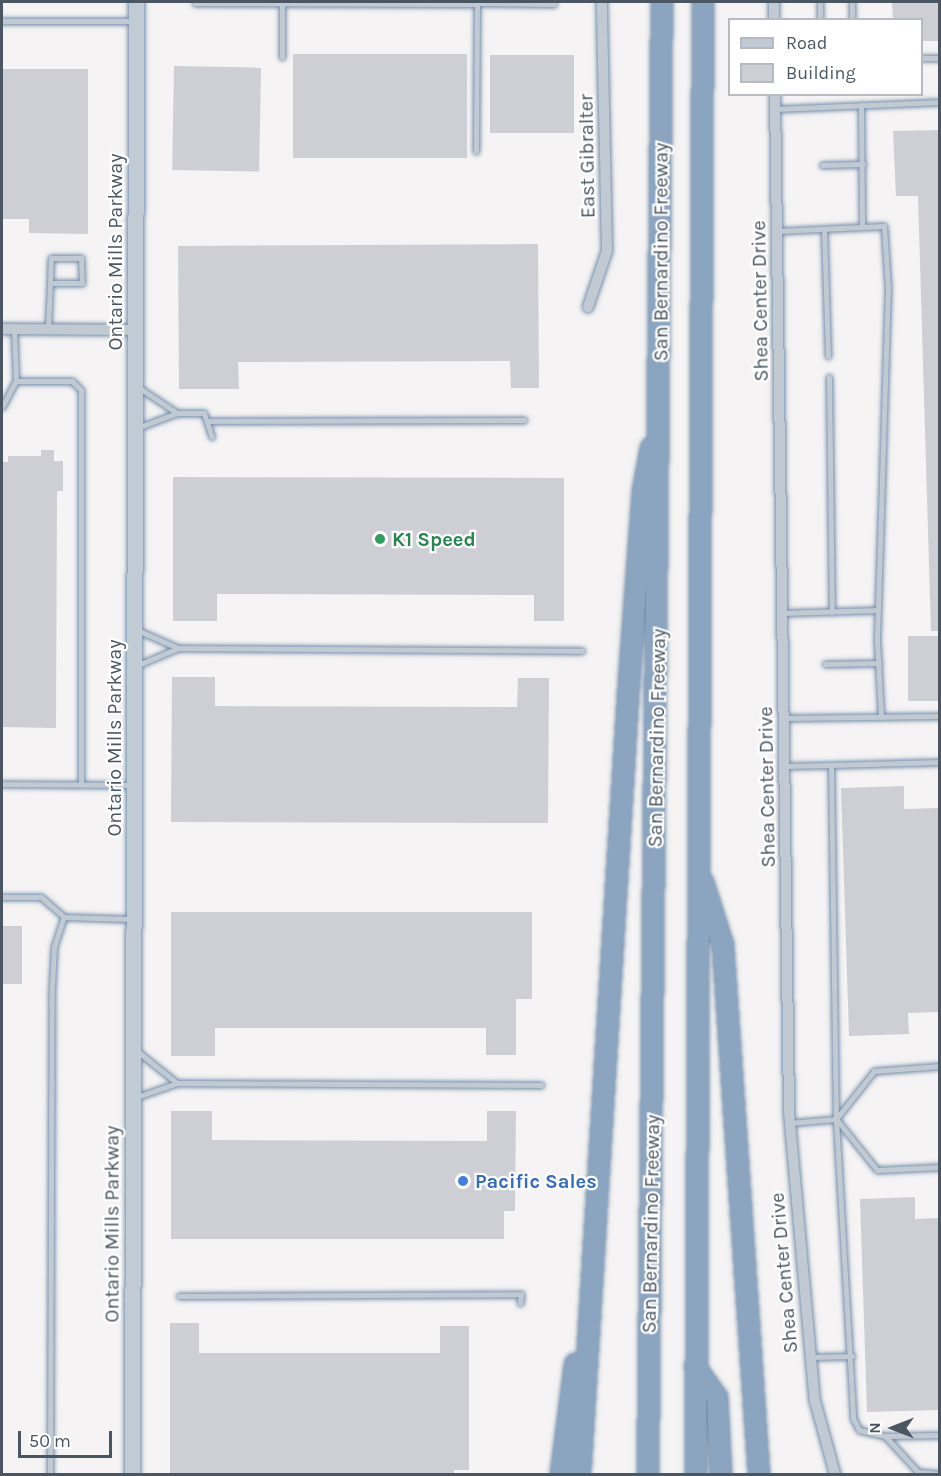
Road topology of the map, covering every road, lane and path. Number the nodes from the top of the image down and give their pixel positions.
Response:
1 (136, 2) edge
2 (602, 2) edge
3 (662, 2) edge
4 (703, 2) edge
5 (774, 2) edge
6 (820, 2) edge
7 (852, 2) edge
8 (195, 3) dead end
9 (282, 3) edge
10 (477, 3) edge
11 (554, 4) dead end
12 (774, 18) edge
13 (820, 18) edge
14 (852, 18) edge
15 (2, 21) edge
16 (136, 21) junction
17 (282, 57) dead end
18 (923, 58) edge
19 (939, 58) edge
20 (775, 96) edge
21 (939, 102) edge
22 (861, 105) junction
23 (775, 109) junction
24 (476, 151) dead end
25 (863, 164) junction
26 (822, 165) dead end
27 (862, 227) junction
28 (824, 229) junction
29 (777, 231) junction
30 (50, 283) junction
31 (588, 307) dead end
32 (2, 329) edge
33 (14, 329) junction
34 (48, 330) junction
35 (136, 330) junction
36 (828, 356) dead end
37 (829, 377) dead end
38 (15, 381) junction
39 (136, 385) junction
40 (661, 392) junction
41 (2, 407) edge
42 (177, 413) junction
43 (524, 420) dead end
44 (207, 421) junction
45 (136, 428) junction
46 (212, 437) dead end
47 (878, 610) junction
48 (832, 612) junction
49 (782, 614) junction
50 (135, 629) junction
51 (178, 648) junction
52 (582, 651) dead end
53 (879, 663) junction
54 (825, 664) dead end
55 (135, 666) junction
56 (939, 716) edge
57 (881, 717) junction
58 (784, 718) junction
59 (939, 762) edge
60 (831, 765) junction
61 (785, 766) junction
62 (2, 784) edge
63 (81, 784) junction
64 (135, 785) junction
65 (698, 864) junction
66 (2, 897) edge
67 (64, 917) junction
68 (134, 919) junction
69 (134, 1047) junction
70 (939, 1066) edge
71 (177, 1083) junction
72 (541, 1084) dead end
73 (134, 1098) junction
74 (836, 1119) junction
75 (789, 1123) junction
76 (939, 1167) edge
77 (597, 1195) junction
78 (179, 1296) dead end
79 (520, 1303) dead end
80 (852, 1356) junction
81 (810, 1357) junction
82 (695, 1365) junction
83 (939, 1435) edge
84 (885, 1436) junction
85 (50, 1474) edge
86 (132, 1474) edge
87 (561, 1474) edge
88 (580, 1474) edge
89 (648, 1474) edge
90 (696, 1474) edge
91 (721, 1474) edge
92 (759, 1474) edge
93 (835, 1474) edge
94 (939, 1474) edge

1 - 16 main road, Ontario Mills Parkway
2 - 31 street, East Gibralter
3 - 40 highway, San Bernardino Freeway
4 - 65 highway, San Bernardino Freeway
5 - 12 street
6 - 13 lane
7 - 14 lane
8 - 9 lane
9 - 10 lane
9 - 17 lane
10 - 11 lane
10 - 24 lane
15 - 16 lane
16 - 35 main road, Ontario Mills Parkway
18 - 19 lane
20 - 23 street, Shea Center Drive
21 - 22 lane
22 - 23 lane
22 - 25 lane
23 - 29 street, Shea Center Drive
25 - 26 lane
25 - 27 lane
27 - 28 lane
27 - 47 lane
28 - 29 lane
28 - 36 lane
29 - 49 street, Shea Center Drive
30 - 30 lane
30 - 34 lane
32 - 33 street
33 - 34 street
33 - 38 lane
34 - 35 street
35 - 39 main road, Ontario Mills Parkway
37 - 48 lane
38 - 41 lane
38 - 63 lane
39 - 42 lane
39 - 45 main road, Ontario Mills Parkway
40 - 77 highway
40 - 89 highway, San Bernardino Freeway
42 - 44 lane
42 - 45 lane
43 - 44 lane
44 - 46 lane
45 - 50 main road, Ontario Mills Parkway
47 - 48 lane
47 - 53 lane
48 - 49 lane
49 - 58 street, Shea Center Drive
50 - 51 lane
50 - 55 main road, Ontario Mills Parkway
51 - 52 lane
51 - 55 lane
53 - 54 lane
53 - 57 lane
55 - 64 main road, Ontario Mills Parkway
56 - 57 lane
57 - 58 lane
58 - 61 street, Shea Center Drive
59 - 60 lane
60 - 61 lane
60 - 74 lane
61 - 75 street, Shea Center Drive
62 - 63 lane
63 - 64 lane
64 - 68 main road, Ontario Mills Parkway
65 - 82 highway, San Bernardino Freeway
65 - 92 highway
66 - 67 lane
67 - 68 lane
67 - 85 lane
68 - 69 main road, Ontario Mills Parkway
69 - 71 lane
69 - 73 main road, Ontario Mills Parkway
70 - 74 lane
71 - 72 lane
71 - 73 lane
73 - 86 main road, Ontario Mills Parkway
74 - 75 lane
74 - 76 lane
74 - 80 lane
75 - 81 street, Shea Center Drive
77 - 87 highway
77 - 88 highway
78 - 79 lane
80 - 81 lane
80 - 84 lane
81 - 93 street, Shea Center Drive
82 - 90 highway, San Bernardino Freeway
82 - 91 highway
83 - 84 lane
84 - 94 lane

